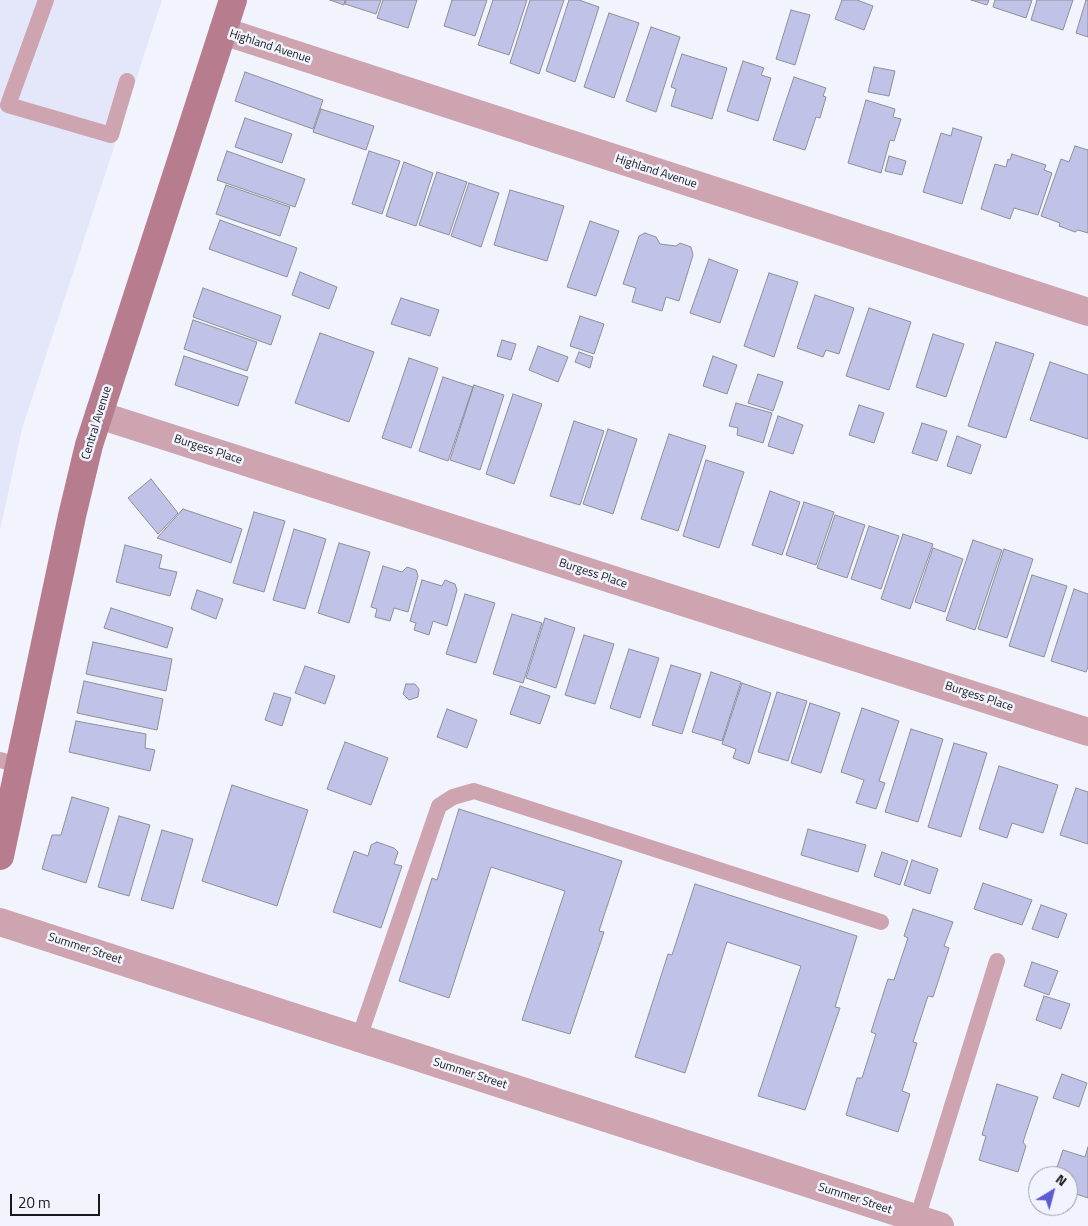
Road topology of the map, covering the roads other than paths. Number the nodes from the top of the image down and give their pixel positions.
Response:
1 (46, 0) edge
2 (233, 0) edge
3 (223, 32) junction
4 (127, 81) dead end
5 (1088, 312) edge
6 (99, 415) junction
7 (1088, 732) edge
8 (10, 762) edge
9 (2, 840) edge
10 (0, 922) edge
11 (881, 922) dead end
12 (997, 961) dead end
13 (359, 1038) junction
14 (928, 1222) edge

1 - 4 lane
2 - 3 main road, Central Avenue
3 - 5 street, Highland Avenue
3 - 6 main road, Central Avenue
6 - 7 street, Burgess Place
6 - 8 main road, Central Avenue
8 - 9 main road, Central Avenue
10 - 13 street, Summer Street
11 - 13 lane
12 - 14 lane
13 - 14 street, Summer Street

